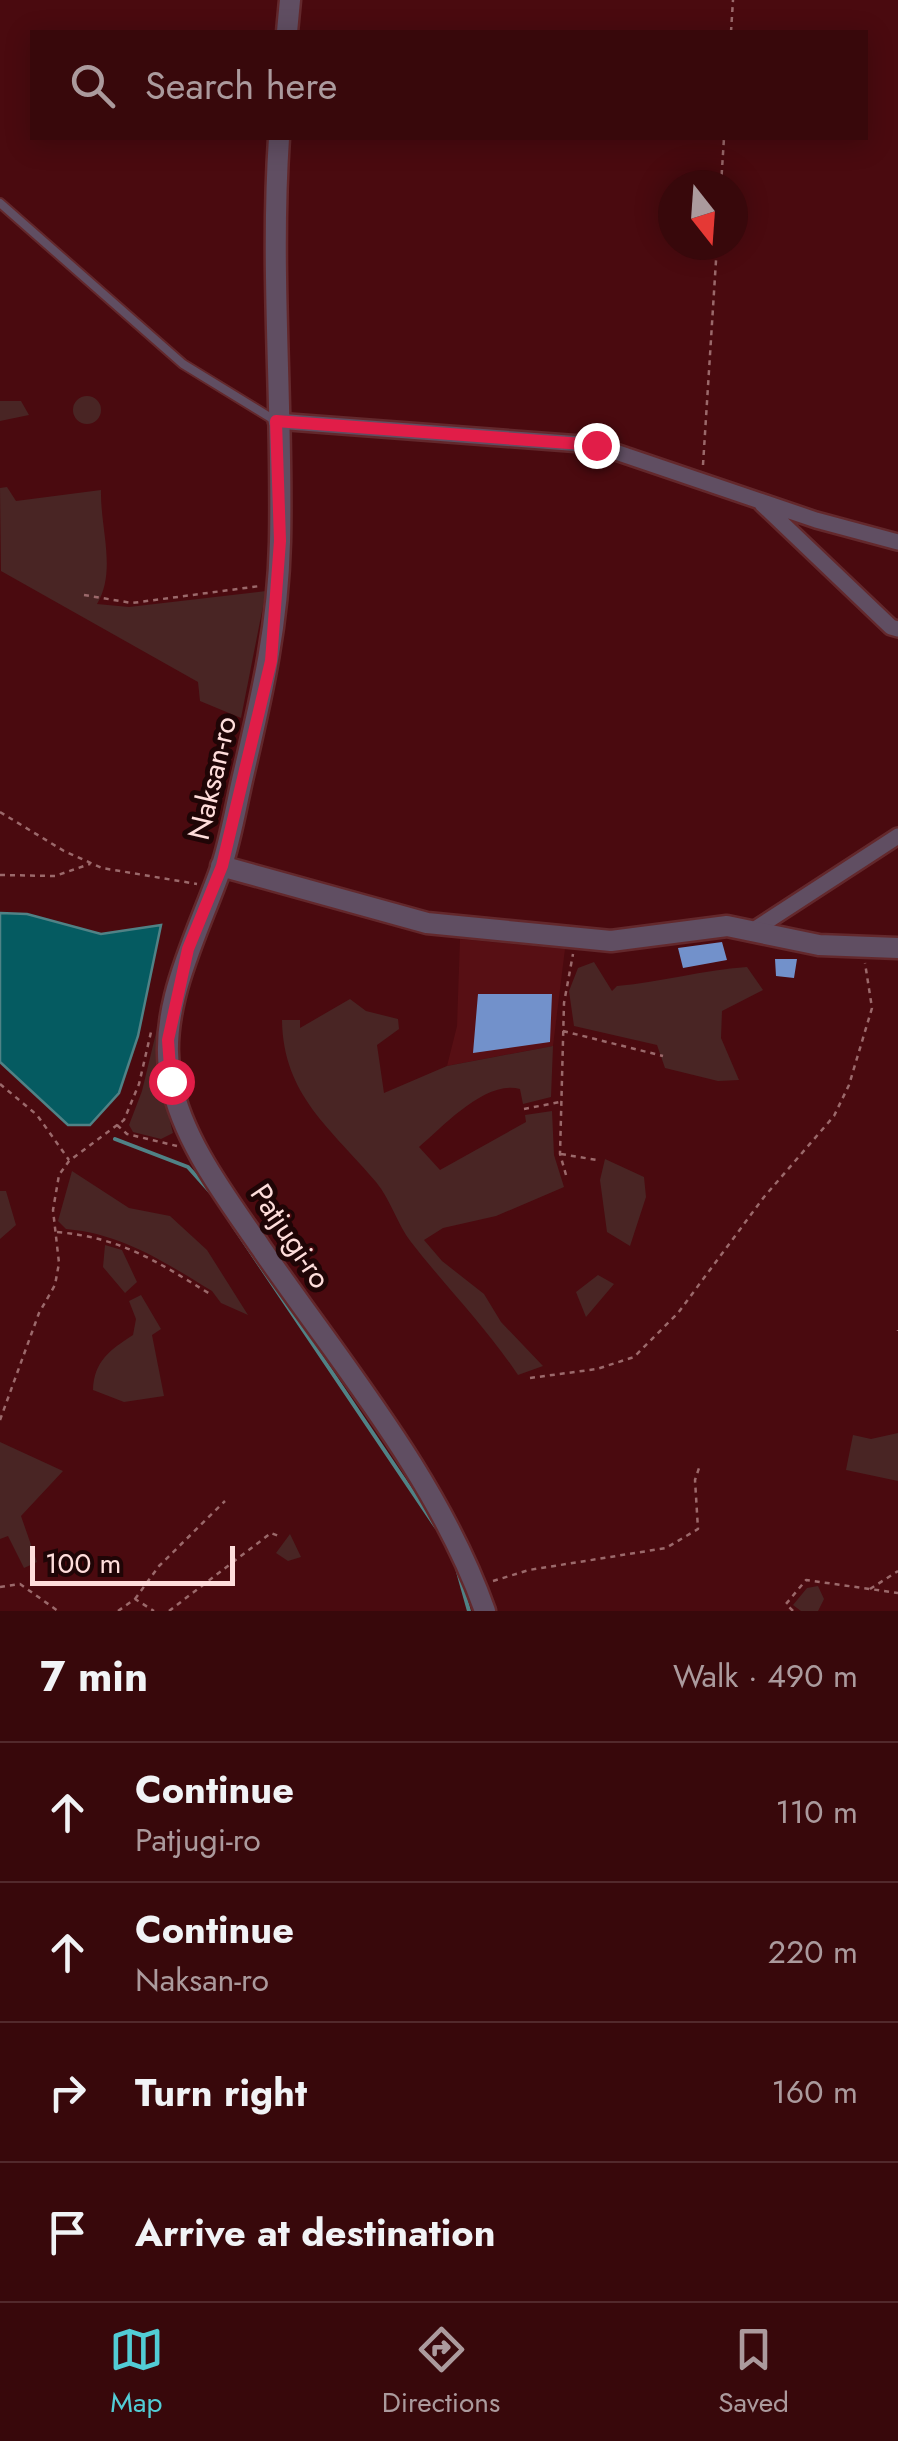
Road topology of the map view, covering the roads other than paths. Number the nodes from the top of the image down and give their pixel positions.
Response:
1 (290, 0) edge
2 (287, 30) edge
3 (280, 140) edge
4 (0, 203) edge
5 (276, 421) junction
6 (758, 500) junction
7 (898, 542) edge
8 (898, 629) edge
9 (898, 836) edge
10 (222, 866) junction
11 (752, 930) junction
12 (898, 948) edge
13 (485, 1611) edge

1 - 2 street
3 - 5 street, Naksan-ro
4 - 5 lane
5 - 6 street
5 - 10 street, Naksan-ro
6 - 7 street
6 - 8 street
9 - 11 street
10 - 11 street, Naksan-ro
10 - 13 street, Patjugi-ro
11 - 12 street, Naksan-ro

